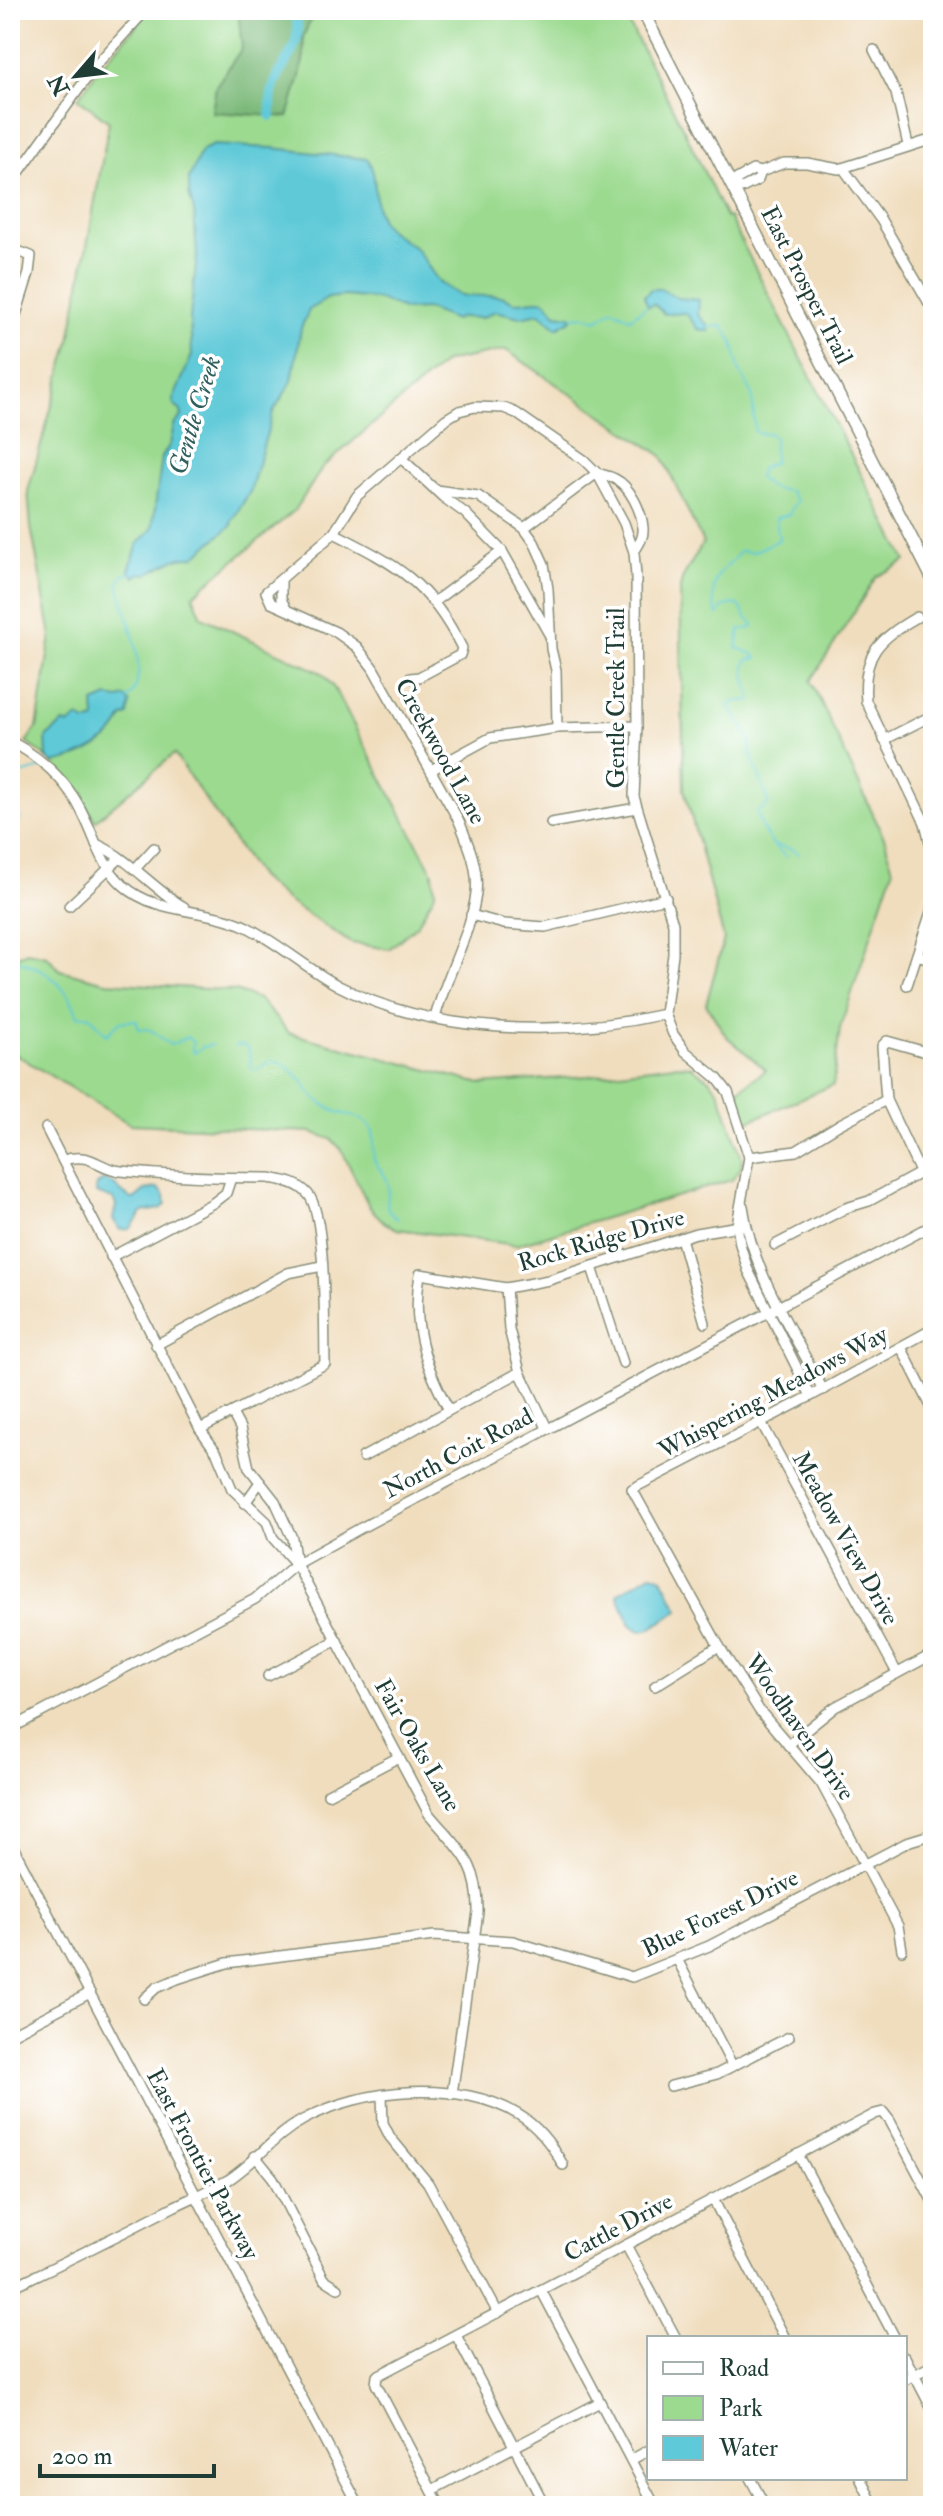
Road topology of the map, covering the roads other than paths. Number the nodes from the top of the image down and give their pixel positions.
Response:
1 (146, 10) edge
2 (642, 10) edge
3 (874, 50) dead end
4 (933, 139) edge
5 (908, 145) junction
6 (843, 168) junction
7 (10, 185) edge
8 (733, 186) junction
9 (10, 248) edge
10 (933, 310) edge
11 (10, 334) edge
12 (401, 458) junction
13 (597, 473) junction
14 (436, 490) junction
15 (478, 496) junction
16 (465, 513) junction
17 (524, 528) junction
18 (334, 533) junction
19 (502, 551) junction
20 (634, 552) junction
21 (281, 580) junction
22 (933, 580) edge
23 (548, 589) junction
24 (529, 596) junction
25 (435, 601) junction
26 (286, 609) junction
27 (917, 617) dead end
28 (550, 637) junction
29 (410, 678) dead end
30 (933, 715) edge
31 (637, 726) junction
32 (557, 728) junction
33 (884, 740) junction
34 (10, 741) edge
35 (431, 770) junction
36 (637, 808) junction
37 (929, 821) edge
38 (551, 823) dead end
39 (96, 844) junction
40 (154, 848) dead end
41 (933, 854) edge
42 (120, 858) junction
43 (135, 869) junction
44 (108, 872) junction
45 (666, 898) junction
46 (69, 906) dead end
47 (933, 906) edge
48 (189, 909) junction
49 (471, 915) junction
50 (917, 955) junction
51 (933, 960) edge
52 (907, 985) dead end
53 (665, 1014) junction
54 (435, 1018) junction
55 (933, 1054) edge
56 (886, 1100) junction
57 (46, 1128) dead end
58 (749, 1157) junction
59 (63, 1160) junction
60 (933, 1166) edge
61 (920, 1172) junction
62 (231, 1178) junction
63 (741, 1225) junction
64 (933, 1225) edge
65 (681, 1238) junction
66 (775, 1245) dead end
67 (111, 1257) junction
68 (322, 1266) junction
69 (592, 1267) junction
70 (506, 1288) junction
71 (779, 1306) junction
72 (768, 1311) junction
73 (705, 1323) dead end
74 (933, 1329) edge
75 (156, 1345) junction
76 (901, 1347) junction
77 (623, 1363) dead end
78 (520, 1372) junction
79 (823, 1390) junction
80 (811, 1396) junction
81 (449, 1410) junction
82 (933, 1410) edge
83 (232, 1413) junction
84 (761, 1422) junction
85 (547, 1428) junction
86 (200, 1429) junction
87 (363, 1457) dead end
88 (260, 1482) junction
89 (632, 1489) joint
90 (245, 1503) junction
91 (285, 1524) junction
92 (270, 1530) junction
93 (296, 1564) junction
94 (337, 1640) junction
95 (719, 1646) junction
96 (933, 1654) edge
97 (897, 1673) junction
98 (268, 1676) dead end
99 (655, 1686) dead end
100 (10, 1729) edge
101 (788, 1745) junction
102 (399, 1757) junction
103 (328, 1794) dead end
104 (933, 1834) edge
105 (10, 1841) edge
106 (864, 1864) junction
107 (475, 1937) junction
108 (902, 1950) dead end
109 (677, 1959) junction
110 (90, 1993) junction
111 (144, 1999) dead end
112 (10, 2035) edge
113 (789, 2037) dead end
114 (732, 2065) junction
115 (671, 2086) dead end
116 (452, 2094) junction
117 (382, 2095) junction
118 (798, 2154) junction
119 (255, 2156) junction
120 (563, 2165) dead end
121 (196, 2195) junction
122 (713, 2199) junction
123 (933, 2202) edge
124 (626, 2245) junction
125 (10, 2288) edge
126 (338, 2288) dead end
127 (541, 2290) junction
128 (498, 2313) junction
129 (456, 2335) junction
130 (675, 2336) edge
131 (784, 2336) edge
132 (894, 2336) edge
133 (933, 2365) edge
134 (910, 2377) edge
135 (600, 2402) junction
136 (933, 2411) edge
137 (514, 2447) junction
138 (647, 2451) edge
139 (631, 2460) junction
140 (751, 2480) edge
141 (861, 2480) edge
142 (432, 2490) junction
143 (359, 2506) edge
144 (440, 2506) edge
145 (545, 2506) edge
146 (655, 2506) edge
147 (765, 2506) edge
148 (874, 2506) edge

1 - 7 street
2 - 8 main road, East Prosper Trail
3 - 5 street
4 - 5 street
5 - 6 street
6 - 8 street
6 - 10 street
8 - 22 main road, East Prosper Trail
9 - 11 street
12 - 13 street, Gentle Creek Trail
12 - 14 street
12 - 18 street
13 - 17 street
13 - 20 street, Gentle Creek Trail
13 - 20 street, Gentle Creek Trail
14 - 15 street
14 - 16 street
15 - 16 street
15 - 17 street
16 - 19 street
17 - 23 street
18 - 21 street
18 - 25 street
19 - 24 street
19 - 25 street
20 - 31 street, Gentle Creek Trail
21 - 26 street
21 - 26 street, Creekwood Lane
23 - 24 street
23 - 28 street
24 - 28 street
25 - 29 street
26 - 35 street, Creekwood Lane
27 - 33 street
28 - 32 street
30 - 33 street
31 - 32 street
31 - 36 street, Gentle Creek Trail
32 - 35 street
33 - 37 street
34 - 39 street
35 - 49 street, Creekwood Lane
36 - 38 street
36 - 45 street, Gentle Creek Trail
37 - 41 street
39 - 42 street
39 - 44 street
40 - 43 street
42 - 43 street
42 - 44 street
43 - 48 street
44 - 46 street
44 - 48 street
45 - 49 street
45 - 53 street, Gentle Creek Trail
47 - 50 street
48 - 54 street
49 - 54 street, Creekwood Lane
50 - 51 street
50 - 52 street
53 - 54 street
53 - 58 street
55 - 56 street
56 - 58 street
56 - 61 street
57 - 59 street, Fair Oaks Lane
58 - 63 street
59 - 62 street
59 - 67 street, Fair Oaks Lane
60 - 61 street
61 - 66 street
62 - 67 street
62 - 68 street
63 - 65 street, Rock Ridge Drive
63 - 71 street
63 - 72 street
64 - 71 street, North Coit Road
65 - 69 street, Rock Ridge Drive
65 - 73 street
67 - 75 street, Fair Oaks Lane
68 - 75 street
68 - 83 street
69 - 70 street, Rock Ridge Drive
69 - 77 street
70 - 78 street
70 - 81 street, Rock Ridge Drive
71 - 72 street, North Coit Road
71 - 79 street
72 - 80 street
72 - 85 street, North Coit Road
74 - 76 street, Whispering Meadows Way
75 - 86 street, Fair Oaks Lane
76 - 79 street, Whispering Meadows Way
76 - 82 street
78 - 81 street
78 - 85 street
79 - 80 street, Whispering Meadows Way
80 - 84 street, Whispering Meadows Way
81 - 87 street
83 - 86 street
83 - 88 street, Fair Oaks Lane
84 - 89 street, Whispering Meadows Way
84 - 97 street, Meadow View Drive
85 - 93 street, North Coit Road
86 - 90 street, Fair Oaks Lane
88 - 90 street
88 - 91 street, Fair Oaks Lane
89 - 95 street, Woodhaven Drive
90 - 92 street, Fair Oaks Lane
91 - 92 street
91 - 93 street, Fair Oaks Lane
92 - 93 street, Fair Oaks Lane
93 - 94 street, Fair Oaks Lane
93 - 100 street, North Coit Road
94 - 98 street
94 - 102 street, Fair Oaks Lane
95 - 99 street
95 - 101 street, Woodhaven Drive
96 - 97 street
97 - 101 street
101 - 106 street, Woodhaven Drive
102 - 103 street
102 - 107 street, Fair Oaks Lane
104 - 106 street, Blue Forest Drive
105 - 110 street, East Frontier Parkway
106 - 108 street, Woodhaven Drive
106 - 109 street, Blue Forest Drive
107 - 109 street, Blue Forest Drive
107 - 111 street, Blue Forest Drive
107 - 116 street, Fair Oaks Lane
109 - 114 street
110 - 112 street
110 - 121 street, East Frontier Parkway
113 - 114 street
114 - 115 street
116 - 117 street
116 - 120 street
117 - 119 street
117 - 128 street
118 - 122 street, Cattle Drive
118 - 123 street, Cattle Drive
118 - 132 street
119 - 121 street
119 - 126 street
121 - 125 street
121 - 143 street, East Frontier Parkway
122 - 124 street, Cattle Drive
122 - 131 street
124 - 127 street, Cattle Drive
124 - 130 street
127 - 128 street, Cattle Drive
127 - 135 street
128 - 129 street, Cattle Drive
129 - 137 street
129 - 142 street, Cattle Drive
133 - 134 street
134 - 136 street
135 - 137 street
135 - 139 street
137 - 142 street
137 - 145 street
138 - 139 street
139 - 146 street
140 - 147 street
141 - 148 street
142 - 144 street

